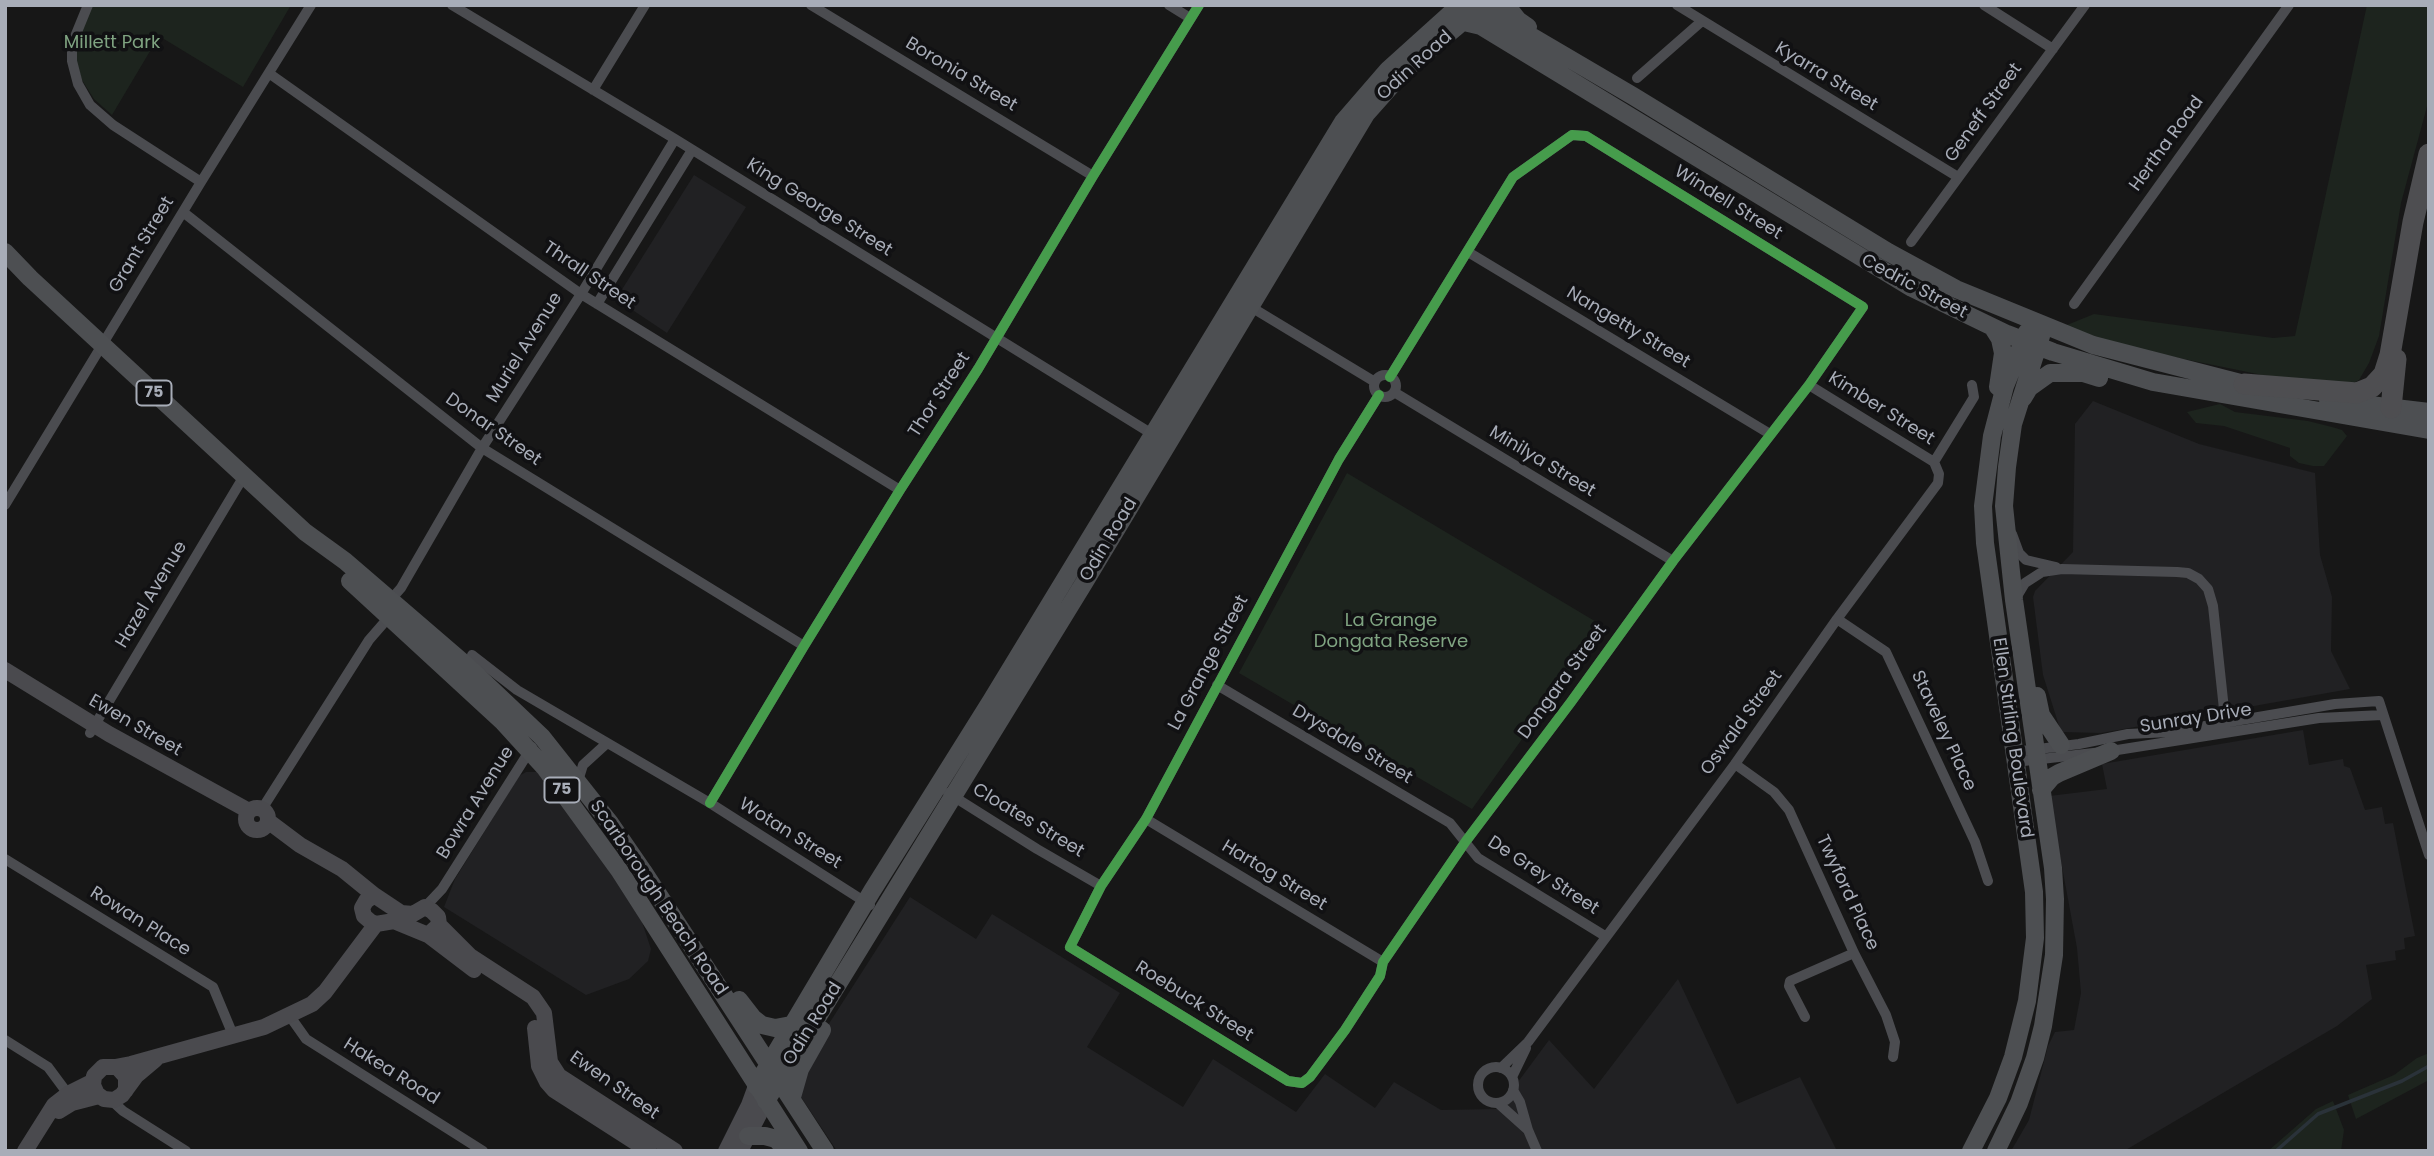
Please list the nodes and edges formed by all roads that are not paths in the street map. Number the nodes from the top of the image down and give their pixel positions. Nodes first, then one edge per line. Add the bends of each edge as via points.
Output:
1 (88, 5) edge
2 (311, 5) edge
3 (452, 5) edge
4 (645, 5) edge
5 (811, 5) edge
6 (1169, 5) edge
7 (1199, 5) edge
8 (1506, 5) edge
9 (1677, 5) edge
10 (1984, 5) edge
11 (2085, 5) edge
12 (2289, 5) edge
13 (1480, 6) edge
14 (1459, 13) edge
15 (1190, 18) junction
16 (1702, 21) junction
17 (2053, 49) junction
18 (1567, 57) junction
19 (270, 74) junction
20 (1637, 78) dead end
21 (593, 90) junction
22 (675, 139) junction
23 (692, 150) junction
24 (2429, 153) edge
25 (1093, 176) junction
26 (1958, 177) junction
27 (201, 182) junction
28 (183, 212) junction
29 (1911, 242) dead end
30 (5, 252) edge
31 (1468, 252) junction
32 (580, 294) junction
33 (1242, 301) junction
34 (597, 304) junction
35 (2074, 304) dead end
36 (1863, 307) joint
37 (2038, 324) junction
38 (2395, 325) junction
39 (1993, 328) junction
40 (996, 338) junction
41 (2031, 343) junction
42 (102, 344) junction
43 (1390, 377) junction
44 (1375, 382) junction
45 (2153, 382) junction
46 (2244, 384) junction
47 (1809, 385) junction
48 (1972, 385) dead end
49 (1394, 392) junction
50 (1379, 395) junction
51 (2017, 407) junction
52 (2396, 417) junction
53 (2427, 424) edge
54 (1770, 434) junction
55 (1992, 436) junction
56 (1160, 438) junction
57 (482, 448) junction
58 (1934, 462) junction
59 (244, 476) junction
60 (900, 489) junction
61 (5, 505) edge
62 (2005, 525) junction
63 (1673, 561) junction
64 (2062, 569) junction
65 (2014, 600) junction
66 (387, 609) junction
67 (1837, 619) junction
68 (804, 646) junction
69 (472, 654) dead end
70 (5, 670) edge
71 (2024, 675) junction
72 (5, 681) edge
73 (1217, 685) junction
74 (2383, 715) junction
75 (2226, 728) junction
76 (92, 729) junction
77 (536, 743) junction
78 (607, 744) junction
79 (2061, 745) junction
80 (2111, 751) junction
81 (2035, 755) junction
82 (2015, 757) junction
83 (1735, 764) junction
84 (578, 781) junction
85 (944, 790) junction
86 (2041, 790) junction
87 (710, 803) junction
88 (258, 817) junction
89 (1146, 819) junction
90 (1465, 841) junction
91 (2429, 855) edge
92 (5, 859) edge
93 (1988, 881) dead end
94 (1101, 886) junction
95 (442, 889) junction
96 (374, 895) junction
97 (865, 902) junction
98 (881, 913) junction
99 (672, 915) junction
100 (368, 916) junction
101 (432, 921) junction
102 (1605, 936) junction
103 (1070, 947) joint
104 (1854, 953) junction
105 (1383, 962) junction
106 (844, 975) junction
107 (289, 1015) junction
108 (1804, 1017) dead end
109 (791, 1025) junction
110 (233, 1035) junction
111 (5, 1040) edge
112 (1528, 1042) junction
113 (163, 1055) junction
114 (1893, 1057) dead end
115 (115, 1066) junction
116 (1501, 1068) junction
117 (774, 1071) junction
118 (1512, 1077) junction
119 (1302, 1083) joint
120 (1513, 1090) junction
121 (110, 1092) junction
122 (68, 1094) junction
123 (761, 1094) junction
124 (792, 1097) junction
125 (1499, 1104) junction
126 (43, 1124) junction
127 (1528, 1130) junction
128 (744, 1144) edge
129 (478, 1150) edge
130 (672, 1150) edge
131 (25, 1151) edge
132 (186, 1151) edge
133 (649, 1151) edge
134 (726, 1151) edge
135 (787, 1151) edge
136 (799, 1151) edge
137 (825, 1151) edge
138 (1537, 1151) edge
139 (1971, 1151) edge
140 (1996, 1151) edge

1 - 27 street via 72,44 72,61 78,85 90,105
2 - 19 street, Grant Street
3 - 21 street, King George Street
4 - 21 street
5 - 25 street, Boronia Street
6 - 15 street
7 - 15 street, Thor Street
8 - 18 main road via 1518,20
9 - 16 street, Kyarra Street
10 - 17 street
11 - 17 street, Geneff Street
12 - 35 street, Hertha Road
13 - 14 main road, Odin Road
13 - 18 main road, Cedric Street
14 - 33 main road, Odin Road via 1388,70 1352,110
14 - 39 main road, Cedric Street via 1912,288
15 - 25 street, Thor Street
16 - 20 street
16 - 26 street, Kyarra Street
17 - 26 street, Geneff Street
18 - 37 main road, Cedric Street via 1909,264
19 - 27 street, Grant Street
19 - 32 street, Thrall Street
21 - 22 street, King George Street
22 - 23 street, King George Street
22 - 32 street, Muriel Avenue
23 - 34 street
23 - 40 street, King George Street
24 - 38 highway
25 - 40 street, Thor Street
26 - 29 street, Geneff Street
27 - 28 street, Grant Street
28 - 42 street, Grant Street
28 - 57 street, Donar Street
30 - 42 main road, Scarborough Beach Road / 75
31 - 36 street, Windell Street via 1513,177 1572,135 1587,136
31 - 43 street
31 - 54 street, Nangetty Street
32 - 34 street, Thrall Street
32 - 57 street, Muriel Avenue
33 - 44 street
33 - 56 main road, Odin Road
34 - 60 street, Thrall Street
36 - 47 street, Dongara Street
37 - 41 main road, Ellen Stirling Boulevard
37 - 46 main road, Cedric Street via 2093,345
38 - 46 highway via 2384,374 2372,387 2357,393
38 - 52 highway
39 - 41 main road, Cedric Street
39 - 55 main road via 2003,353
40 - 56 street, King George Street
40 - 60 street, Thor Street
41 - 45 main road, Cedric Street
41 - 51 main road, Ellen Stirling Boulevard
41 - 55 main road, Ellen Stirling Boulevard via 2005,386
42 - 59 main road, Scarborough Beach Road / 75
42 - 61 street, Grant Street
43 - 44 street via 1380,376
43 - 49 street
44 - 50 street
45 - 51 main road via 2127,385 2083,373 2050,373 2029,388
45 - 52 main road, Cedric Street
46 - 52 main road, Cedric Street
47 - 54 street, Dongara Street
47 - 58 street, Kimber Street
48 - 58 street, Oswald Street via 1974,397
49 - 50 street via 1387,397
49 - 63 street, Minilya Street
50 - 73 street, La Grange Street via 1339,459
51 - 62 main road, Ellen Stirling Boulevard via 2007,467
52 - 53 main road, Cedric Street
54 - 63 street, Dongara Street
55 - 82 main road, Ellen Stirling Boulevard via 1983,506 1985,542
56 - 85 main road, Odin Road via 1084,583
57 - 66 street, Muriel Avenue
57 - 68 street, Donar Street
58 - 67 street, Oswald Street via 1940,474 1938,483
59 - 66 main road, Scarborough Beach Road / 75 via 305,532 337,569
59 - 76 street, Hazel Avenue
60 - 68 street, Thor Street
62 - 64 street via 2026,560
62 - 65 main road, Ellen Stirling Boulevard
63 - 90 street, Dongara Street
64 - 65 street via 2042,572 2025,583
64 - 75 street via 2177,572 2199,579 2213,606
65 - 71 main road, Ellen Stirling Boulevard
66 - 77 main road, Scarborough Beach Road / 75
66 - 88 street, Muriel Avenue
67 - 83 street, Oswald Street
67 - 93 street, Staveley Place via 1886,652 1975,842
68 - 87 street, Thor Street
69 - 78 street, Wotan Street via 517,690
70 - 76 main road, Ewen Street
71 - 79 main road via 2037,694 2041,715
71 - 81 main road, Ellen Stirling Boulevard
72 - 76 main road, Ewen Street
73 - 89 street, La Grange Street
73 - 90 street, Drysdale Street via 1450,823
74 - 75 street, Sunray Drive
74 - 75 street, Sunray Drive via 2379,701 2335,704
74 - 91 street
75 - 79 street, Sunray Drive via 2128,734
75 - 80 street, Sunray Drive
76 - 88 main road, Ewen Street
77 - 84 main road, Scarborough Beach Road / 75
77 - 95 street, Bowra Avenue
77 - 123 main road, Scarborough Beach Road / 75
78 - 84 street via 583,765
78 - 87 street, Wotan Street
79 - 81 street, Sunray Drive
80 - 81 street, Sunray Drive
80 - 86 main road via 2059,773
81 - 82 street, Sunray Drive
81 - 86 main road, Ellen Stirling Boulevard
82 - 139 main road, Ellen Stirling Boulevard via 2034,892 2035,938 2027,1001 2012,1056 1991,1114
83 - 102 street, Oswald Street
83 - 104 street, Twyford Place via 1774,792 1789,810
84 - 99 main road, Scarborough Beach Road / 75
85 - 94 street, Cloates Street
85 - 97 main road, Odin Road
85 - 98 main road, Odin Road
86 - 140 main road, Ellen Stirling Boulevard via 2055,899 2051,982 2035,1058
87 - 97 street, Wotan Street
88 - 96 main road, Ewen Street via 342,869
88 - 100 main road, Ewen Street via 354,890
89 - 94 street, La Grange Street
89 - 105 street, Hartog Street
90 - 102 street, De Grey Street via 1478,858
90 - 105 street, Dongara Street
92 - 110 street, Rowan Place via 213,987
94 - 103 street, La Grange Street
95 - 101 street, Bowra Avenue
95 - 101 street, Bowra Avenue
96 - 100 main road via 366,901
96 - 101 main road, Ewen Street via 401,913
97 - 98 street, Wotan Street
97 - 109 main road, Odin Road
98 - 106 main road, Odin Road
99 - 109 main road via 753,1018 775,1028
99 - 117 main road, Scarborough Beach Road / 75
100 - 101 main road, Ewen Street
100 - 107 main road via 346,961 318,998
101 - 130 main road, Ewen Street via 470,956 533,997 544,1013 550,1062 559,1076
101 - 133 main road, Ewen Street via 465,965 527,1004 534,1016 539,1066 554,1090
102 - 112 street, Oswald Street
103 - 119 street, Roebuck Street via 1288,1080
104 - 108 street via 1790,981
104 - 114 street, Twyford Place via 1886,1015 1895,1042
105 - 119 street, Dongara Street via 1380,976 1345,1030
106 - 117 main road, Odin Road
106 - 124 main road via 840,997 800,1069
107 - 110 main road
107 - 129 street, Hakea Road via 306,1040
109 - 117 main road, Odin Road
110 - 113 main road
111 - 122 street via 48,1067
112 - 116 street, Oswald Street
112 - 118 street
113 - 115 main road
113 - 121 main road
115 - 121 main road via 126,1077
115 - 121 main road via 100,1069
116 - 118 street
116 - 125 street via 1484,1071 1478,1082 1483,1098
117 - 123 main road, Odin Road
117 - 124 main road, Scarborough Beach Road / 75
118 - 120 street
120 - 125 street
120 - 127 street
121 - 122 main road
121 - 126 main road via 72,1102
121 - 132 street via 127,1102 138,1120
122 - 126 main road via 54,1105
123 - 128 main road
123 - 134 main road via 749,1105
123 - 136 main road, Scarborough Beach Road / 75
124 - 137 main road, Scarborough Beach Road / 75
125 - 127 street
126 - 131 main road
127 - 138 street
128 - 135 main road via 765,1136 776,1139

